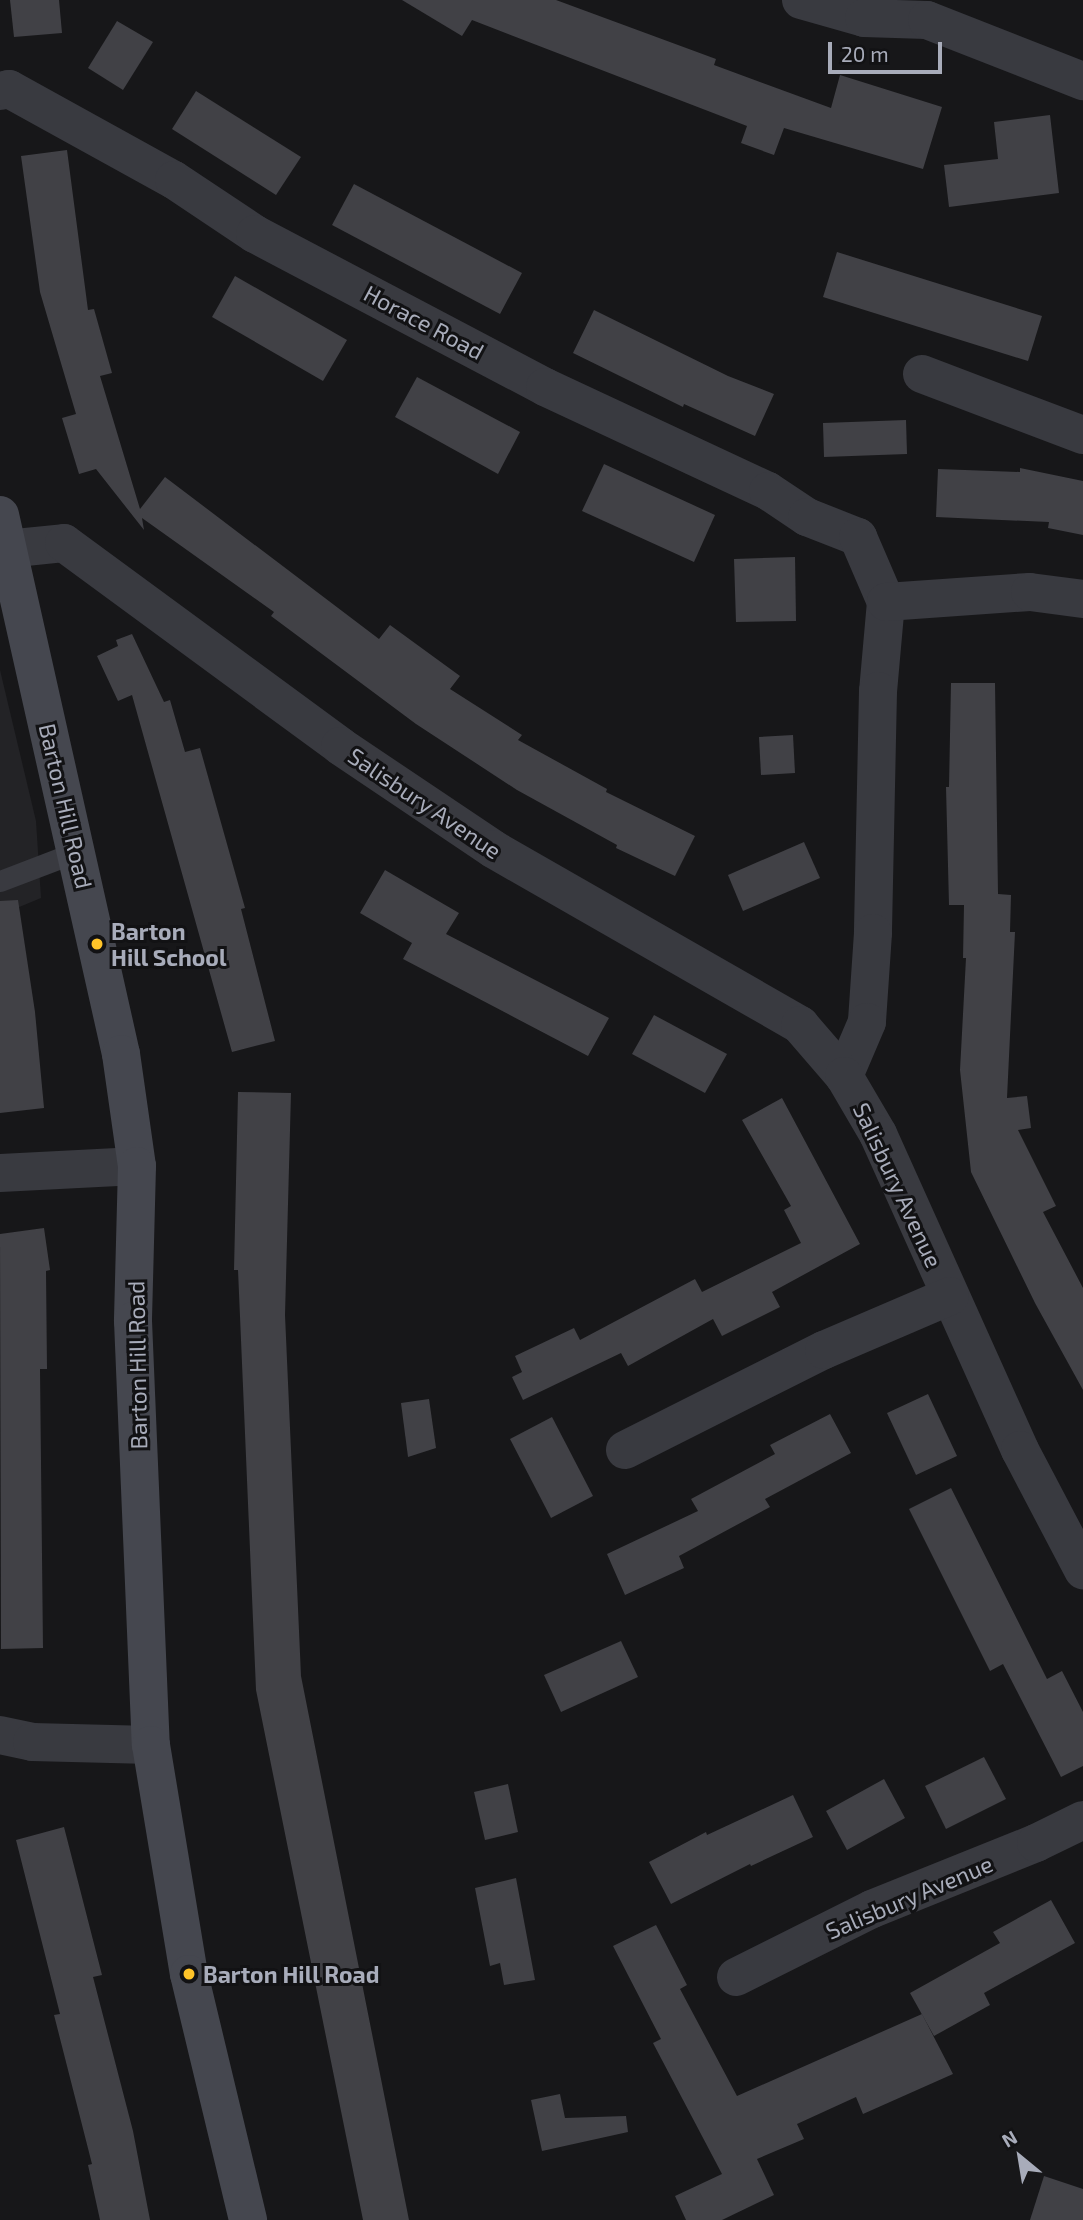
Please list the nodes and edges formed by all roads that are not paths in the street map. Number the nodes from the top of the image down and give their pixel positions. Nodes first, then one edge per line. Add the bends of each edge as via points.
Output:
1 (801, 0) edge
2 (940, 10) edge
3 (1083, 81) edge
4 (0, 91) edge
5 (922, 374) dead end
6 (1083, 435) edge
7 (3, 532) edge
8 (858, 537) joint
9 (1083, 599) edge
10 (886, 602) junction
11 (76, 852) junction
12 (0, 881) edge
13 (844, 1076) junction
14 (137, 1166) junction
15 (0, 1173) edge
16 (950, 1296) junction
17 (625, 1450) dead end
18 (1083, 1570) edge
19 (0, 1735) edge
20 (150, 1745) junction
21 (1083, 1820) edge
22 (736, 1977) dead end
23 (248, 2220) edge

1 - 2 street via 864,18
2 - 3 street
4 - 8 street, Horace Road via 9,89 174,180 255,234 545,387 768,491 807,517
5 - 6 street
7 - 11 street, Barton Hill Road
7 - 13 street, Salisbury Avenue via 64,543 340,746 493,849 800,1025
8 - 10 street, Salisbury Avenue
9 - 10 street via 1030,592
10 - 13 street, Salisbury Avenue via 878,691 874,920 867,1022
11 - 12 lane
11 - 14 street, Barton Hill Road via 121,1054
13 - 16 street, Salisbury Avenue via 878,1135
14 - 15 street
14 - 20 street, Barton Hill Road via 133,1321
16 - 17 street, Salisbury Avenue via 811,1356
16 - 18 street, Salisbury Avenue via 1020,1450
19 - 20 street via 32,1742
20 - 23 street, Barton Hill Road via 189,1974
21 - 22 street, Salisbury Avenue via 872,1909

